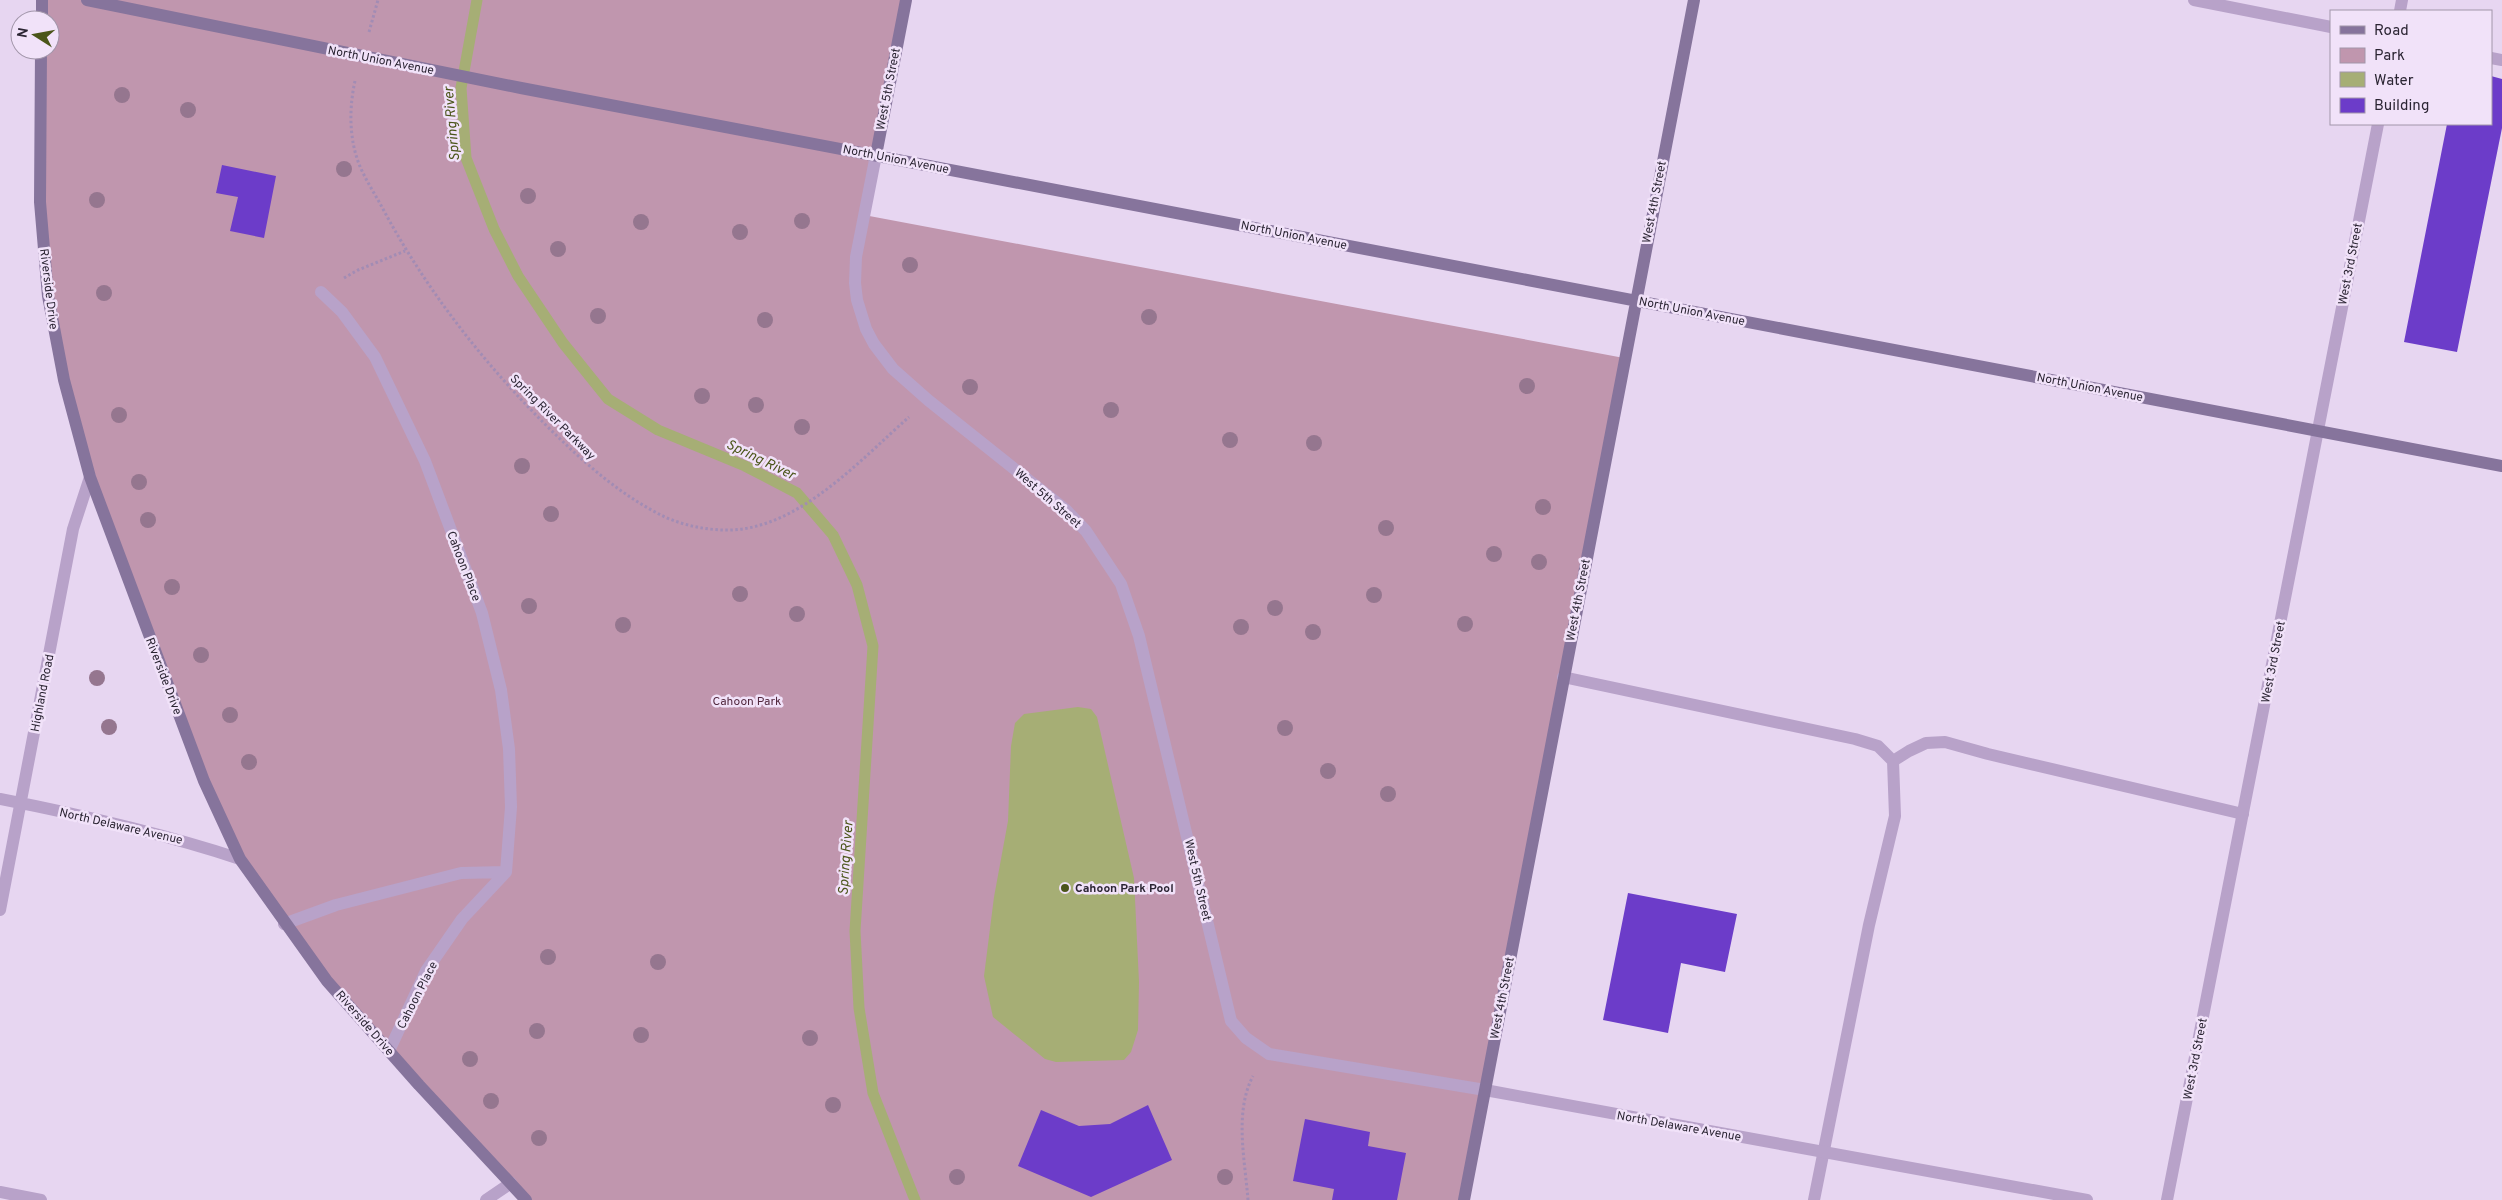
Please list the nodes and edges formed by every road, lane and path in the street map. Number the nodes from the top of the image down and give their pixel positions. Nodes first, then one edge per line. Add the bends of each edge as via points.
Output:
1 (87, 0) edge
2 (378, 0) edge
3 (906, 0) edge
4 (1694, 0) edge
5 (2194, 0) edge
6 (2330, 27) edge
7 (362, 57) junction
8 (41, 60) edge
9 (2378, 125) edge
10 (876, 155) junction
11 (405, 251) junction
12 (321, 292) joint
13 (1635, 300) junction
14 (928, 400) junction
15 (2318, 431) junction
16 (2502, 466) edge
17 (90, 477) junction
18 (1563, 677) junction
19 (1894, 761) junction
20 (0, 799) edge
21 (21, 803) junction
22 (2243, 814) junction
23 (240, 859) junction
24 (506, 872) junction
25 (0, 910) edge
26 (284, 924) junction
27 (390, 1051) junction
28 (1269, 1054) junction
29 (1485, 1090) junction
30 (1823, 1152) junction
31 (511, 1183) junction
32 (0, 1192) edge
33 (41, 1200) edge
34 (486, 1200) edge
35 (526, 1200) edge
36 (1248, 1200) edge
37 (1464, 1200) edge
38 (1814, 1200) edge
39 (2087, 1200) edge
40 (2167, 1200) edge

1 - 7 street, North Union Avenue
2 - 7 path, Spring River Parkway
3 - 10 street, West 5th Street
4 - 13 street, West 4th Street
5 - 6 street
7 - 10 street, North Union Avenue
7 - 11 path, Spring River Parkway via 353,90 350,123 358,163
8 - 17 street, Riverside Drive via 40,202 48,296 64,380
9 - 15 street, West 3rd Street
10 - 13 street, North Union Avenue
10 - 14 street, West 5th Street via 856,257 857,300 874,344 893,369
11 - 12 path via 358,270
11 - 14 path, Spring River Parkway via 448,312 522,402 595,472 657,513 691,526 726,530 753,527 780,518 829,488
12 - 24 street, Cahoon Place via 342,312 375,357 425,461 482,613 501,690 509,749 511,807
13 - 15 street, North Union Avenue
13 - 18 street, West 4th Street
14 - 28 street, West 5th Street via 1066,510 1086,531 1121,584 1139,636 1232,1021 1246,1038
15 - 16 street, North Union Avenue
15 - 22 street, West 3rd Street
17 - 21 street, Highland Road via 73,529
17 - 23 street, Riverside Drive via 204,781
18 - 19 street via 1855,739 1878,746
18 - 29 street, West 4th Street
19 - 22 street via 1926,743 1945,742
19 - 30 street via 1895,816 1867,934
20 - 21 street, North Delaware Avenue
21 - 23 street, North Delaware Avenue via 128,825
21 - 25 street, Highland Road
22 - 40 street, West 3rd Street
23 - 26 street, Riverside Drive
24 - 26 street via 461,873 336,904
24 - 27 street, Cahoon Place via 462,919 426,971
26 - 27 street, Riverside Drive via 328,981
27 - 31 street, Riverside Drive
28 - 29 street, North Delaware Avenue
28 - 36 path via 1244,1092 1242,1114
29 - 30 street, North Delaware Avenue
29 - 37 street, West 4th Street
30 - 38 street
30 - 39 street, North Delaware Avenue
31 - 34 street
31 - 35 street, Riverside Drive
32 - 33 street

